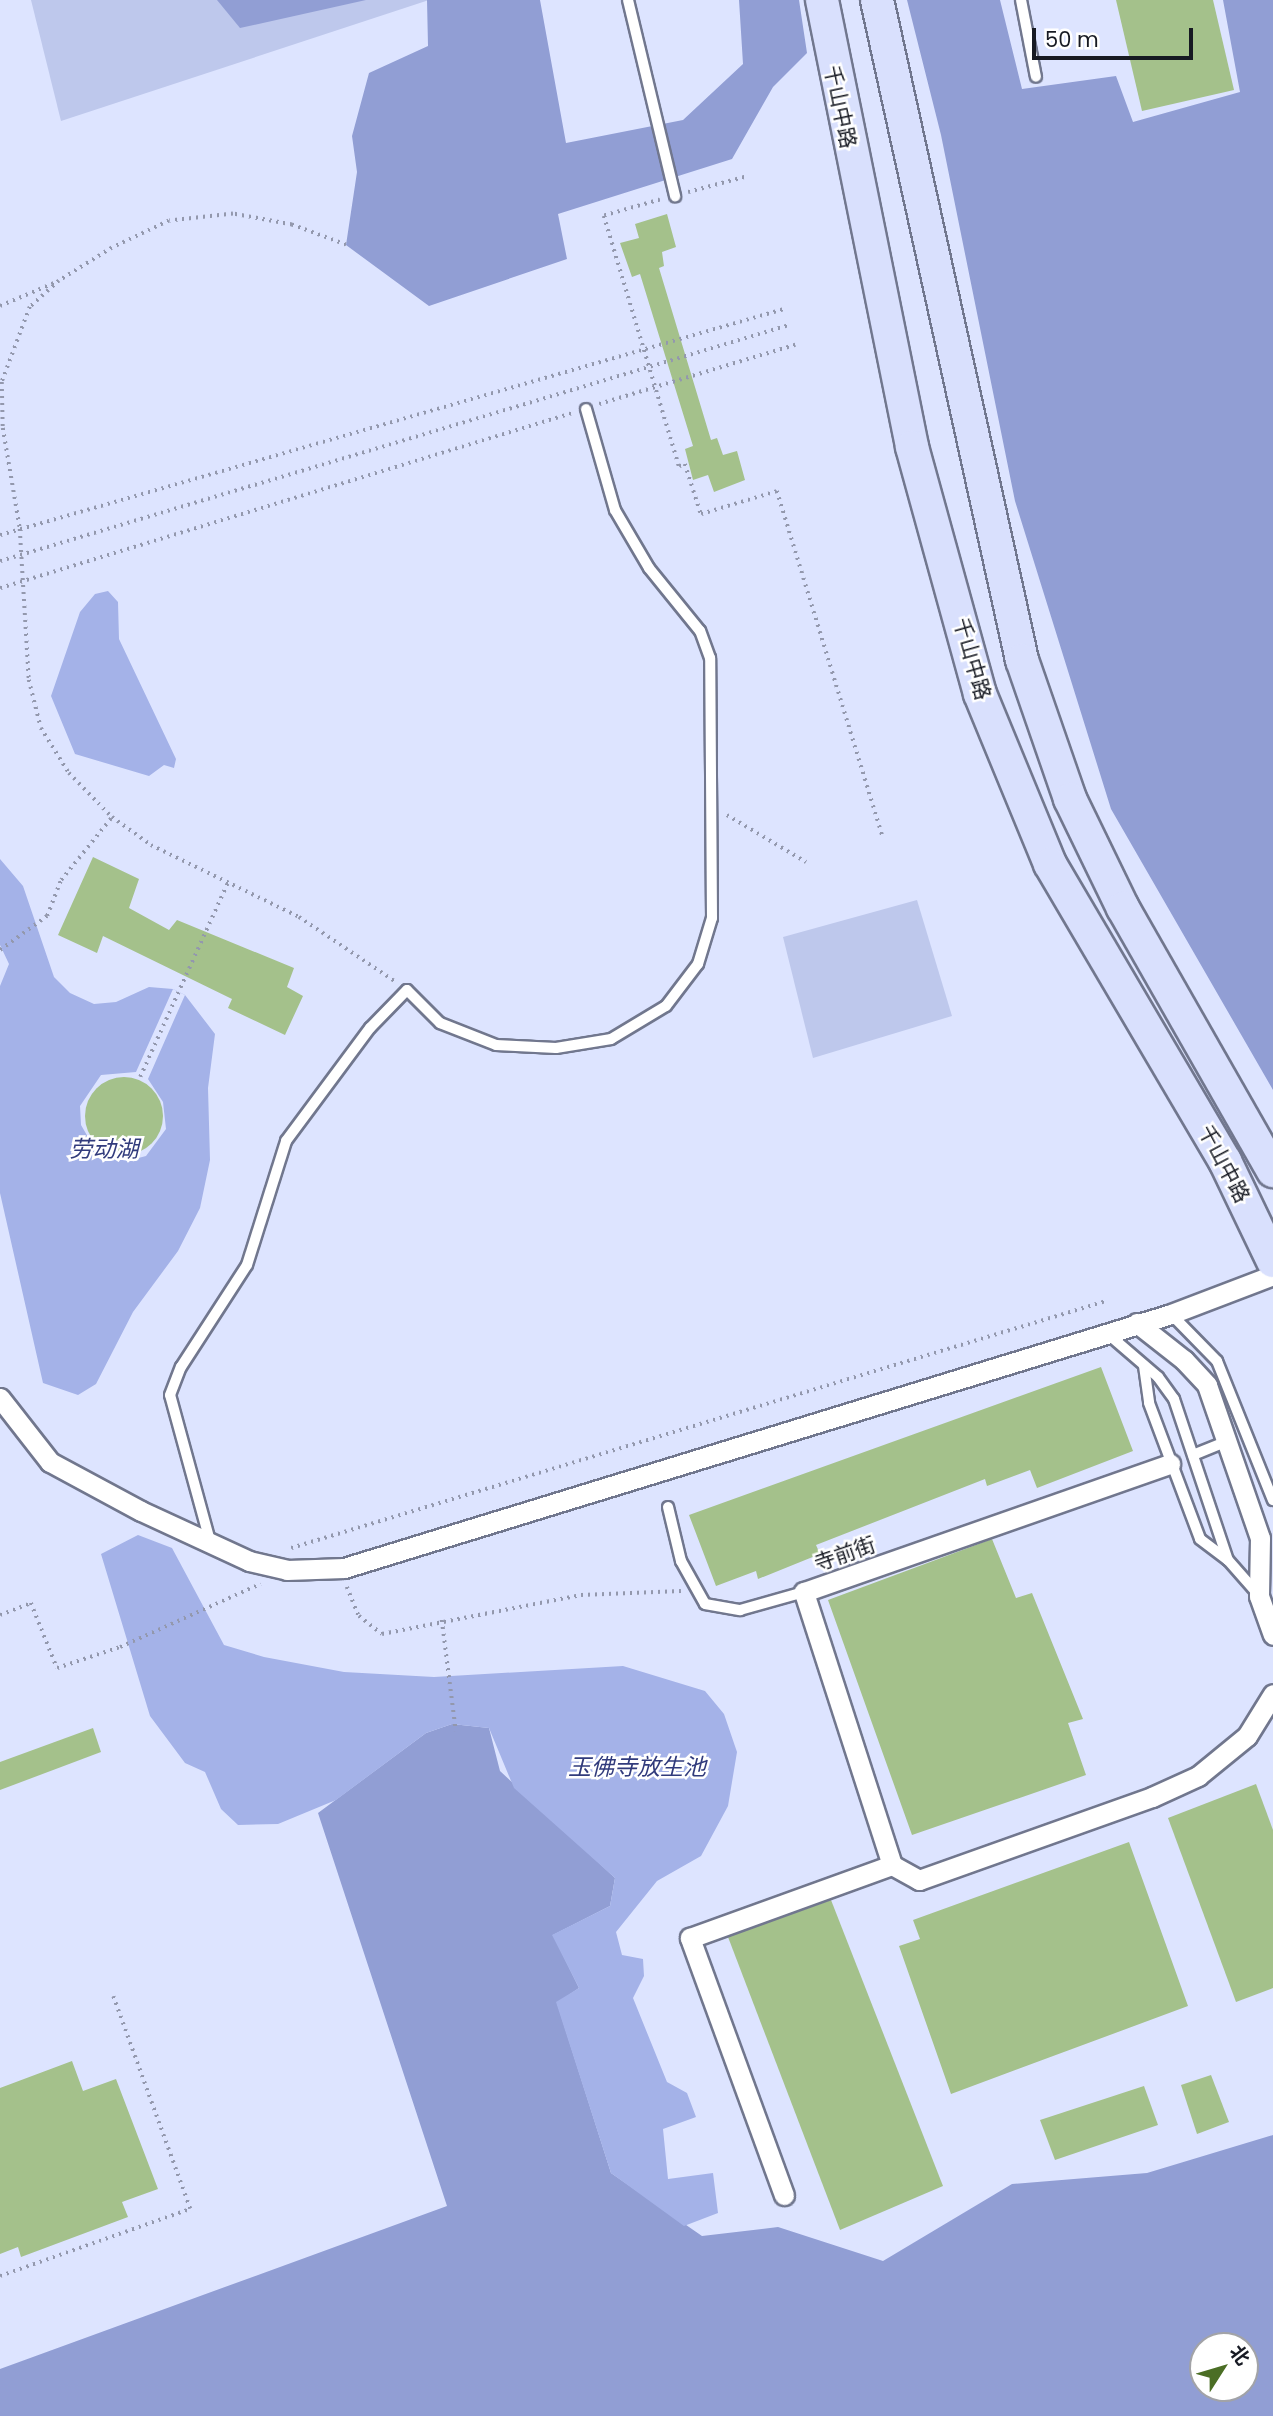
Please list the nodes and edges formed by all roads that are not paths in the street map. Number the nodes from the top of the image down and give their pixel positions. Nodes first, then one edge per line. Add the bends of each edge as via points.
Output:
1 (628, 0) edge
2 (821, 0) edge
3 (877, 0) edge
4 (1021, 0) edge
5 (1035, 77) dead end
6 (675, 196) road end
7 (586, 409) road end
8 (1272, 1168) edge
9 (1273, 1261) edge
10 (1273, 1275) edge
11 (1171, 1314) junction
12 (1137, 1323) junction
13 (1105, 1332) junction
14 (1144, 1366) junction
15 (0, 1398) edge
16 (1226, 1442) junction
17 (1193, 1455) junction
18 (1170, 1464) junction
19 (1273, 1500) edge
20 (668, 1507) dead end
21 (210, 1541) junction
22 (1228, 1560) junction
23 (804, 1592) junction
24 (1266, 1593) edge
25 (1272, 1632) edge
26 (1273, 1694) edge
27 (892, 1865) junction
28 (784, 2195) dead end

1 - 6 lane
2 - 9 main road, 千山中路 via 912,447 980,694 1050,864 1225,1161
3 - 8 main road, 千山中路 via 1022,660 1070,799 1105,872
4 - 5 lane
7 - 21 lane via 615,510 649,568 700,631 710,658 712,918 698,964 666,1006 611,1039 556,1048 496,1045 440,1023 407,990 370,1028 286,1141 247,1265 181,1367 170,1395
10 - 11 street
11 - 12 street
11 - 19 lane via 1217,1361
12 - 13 street
12 - 16 street via 1185,1360 1206,1385
13 - 14 lane
13 - 21 street via 344,1568 287,1570 249,1561
14 - 17 lane via 1174,1399
14 - 18 lane via 1149,1403
15 - 21 street via 50,1462
16 - 17 lane
16 - 24 street via 1260,1538
17 - 22 lane
18 - 22 lane via 1200,1539
18 - 23 street, 寺前街
20 - 23 lane via 693,1591 705,1604 740,1610
22 - 24 lane
23 - 27 street, 寺前街
24 - 25 street
26 - 27 street via 1247,1736 1198,1776 1152,1797 919,1880
27 - 28 street via 690,1938

